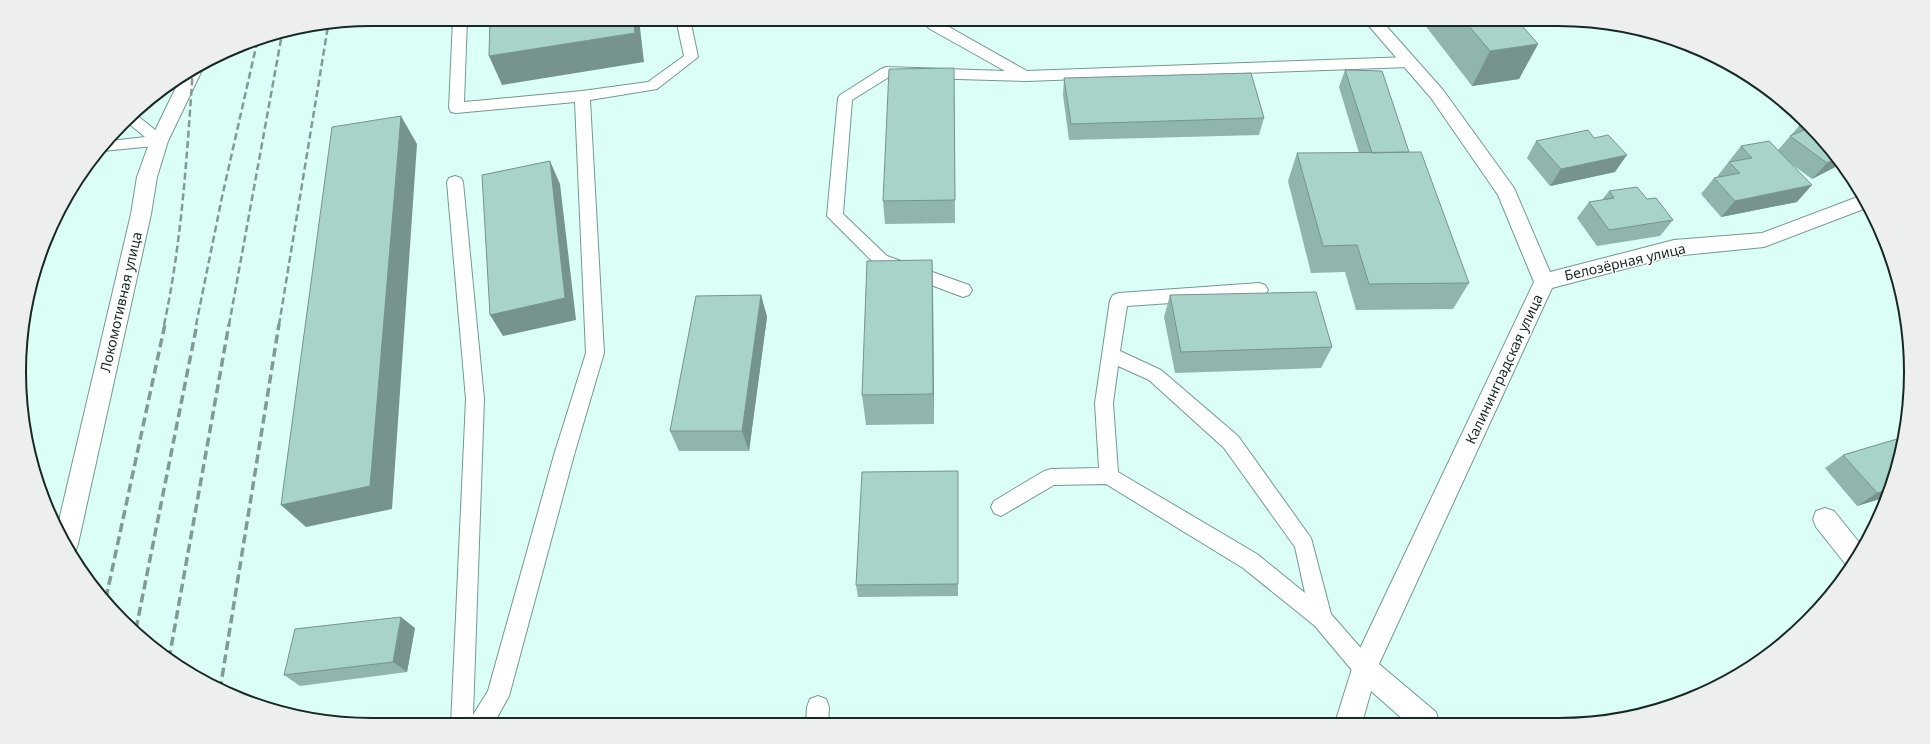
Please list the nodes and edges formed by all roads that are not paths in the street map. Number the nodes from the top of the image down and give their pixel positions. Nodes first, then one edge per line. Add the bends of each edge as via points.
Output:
1 (460, 26) edge
2 (684, 26) edge
3 (935, 26) edge
4 (1377, 26) edge
5 (1409, 62) junction
6 (1026, 76) junction
7 (190, 77) edge
8 (582, 96) junction
9 (135, 120) edge
10 (159, 141) junction
11 (110, 147) edge
12 (455, 182) dead end
13 (1860, 203) edge
14 (1544, 282) junction
15 (963, 290) dead end
16 (1259, 290) dead end
17 (1111, 355) junction
18 (1109, 476) junction
19 (1001, 507) dead end
20 (1825, 519) dead end
21 (68, 536) edge
22 (1853, 554) edge
23 (1322, 619) junction
24 (1364, 668) junction
25 (462, 718) edge
26 (484, 718) edge
27 (1349, 718) edge
28 (1421, 718) edge

1 - 8 lane via 456,108
2 - 8 lane via 691,57 652,86
3 - 6 lane
4 - 5 street, Калининградская улица
5 - 6 lane
5 - 14 street, Калининградская улица via 1437,94 1507,193
6 - 15 lane via 886,72 845,98 835,216 881,260
7 - 10 street, Локомотивная улица
8 - 26 lane via 595,353 564,455 498,696
9 - 10 lane
10 - 11 lane
10 - 21 street, Локомотивная улица via 147,177 141,214
12 - 25 lane via 475,399
13 - 14 street, Белозёрная улица via 1764,240 1674,248
14 - 24 street, Калининградская улица
16 - 17 lane via 1119,300
17 - 18 lane via 1104,403
17 - 23 lane via 1155,375 1231,442 1304,544
18 - 19 lane via 1051,477
18 - 23 lane via 1250,561
20 - 22 street
23 - 24 lane
24 - 27 street, Калининградская улица
24 - 28 street

